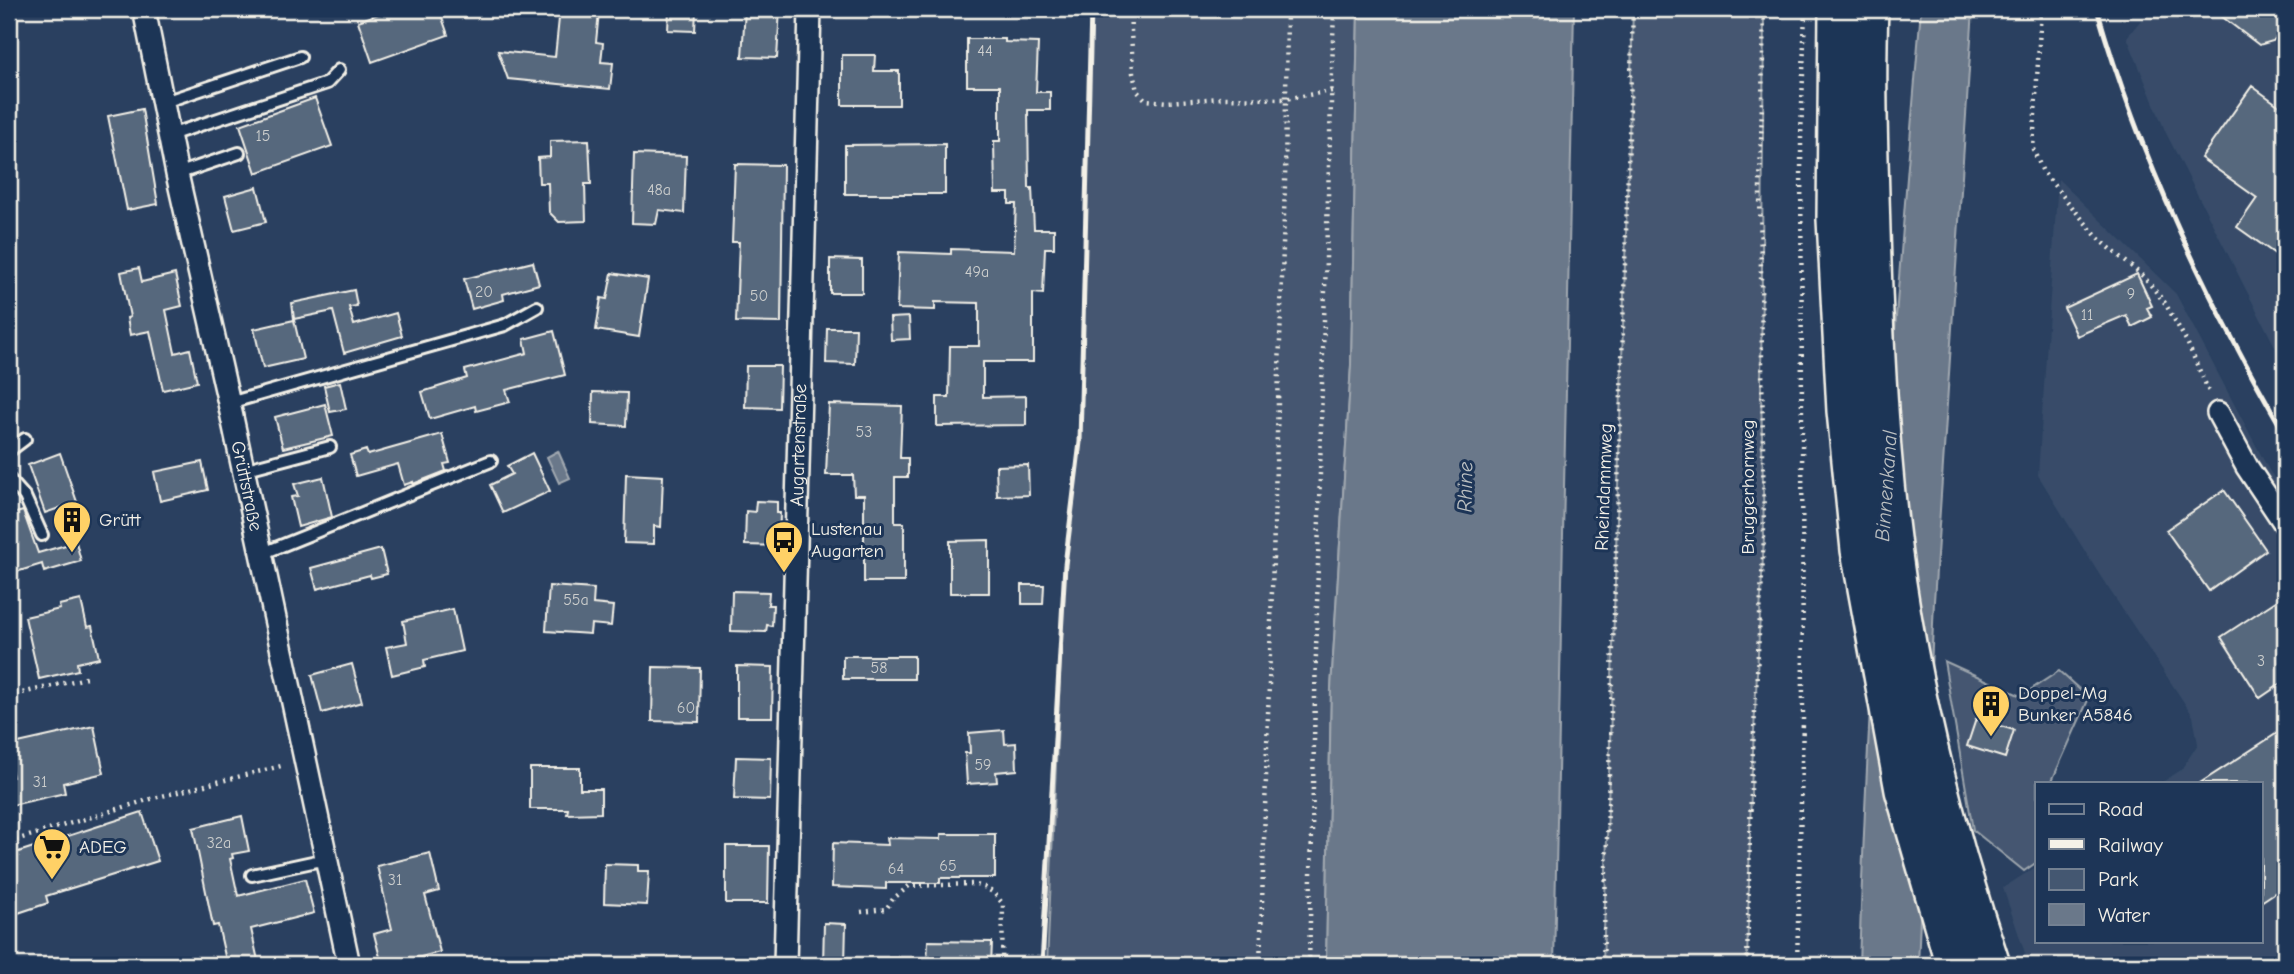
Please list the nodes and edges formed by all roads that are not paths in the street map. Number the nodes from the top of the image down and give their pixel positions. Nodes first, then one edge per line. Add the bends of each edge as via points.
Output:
1 (144, 9) edge
2 (810, 9) edge
3 (1838, 9) edge
4 (1869, 9) edge
5 (300, 57) dead end
6 (339, 70) dead end
7 (164, 102) junction
8 (170, 135) junction
9 (239, 153) dead end
10 (177, 174) junction
11 (537, 307) dead end
12 (229, 402) junction
13 (2218, 413) road end
14 (25, 439) dead end
15 (330, 447) dead end
16 (9, 451) edge
17 (491, 461) dead end
18 (243, 470) junction
19 (9, 479) edge
20 (2285, 524) edge
21 (42, 535) dead end
22 (261, 554) junction
23 (326, 859) junction
24 (252, 875) dead end
25 (1953, 959) edge
26 (349, 965) edge
27 (785, 965) edge
28 (1991, 965) edge

1 - 7 street, Grüttstraße
2 - 27 street, Augartenstraße
3 - 25 highway via 1836,219 1846,411 1860,550 1904,790
4 - 28 highway via 1873,307 1889,522 1908,645 1947,819
5 - 7 lane
6 - 8 lane via 327,83
7 - 8 street, Grüttstraße
8 - 10 street, Grüttstraße
9 - 10 lane
10 - 12 street, Grüttstraße
11 - 12 lane via 505,325
12 - 18 street, Grüttstraße
13 - 20 street
14 - 16 lane
15 - 18 lane
17 - 22 lane
18 - 22 street, Grüttstraße
19 - 21 lane via 25,498
22 - 23 street, Grüttstraße
23 - 24 lane
23 - 26 street, Grüttstraße

